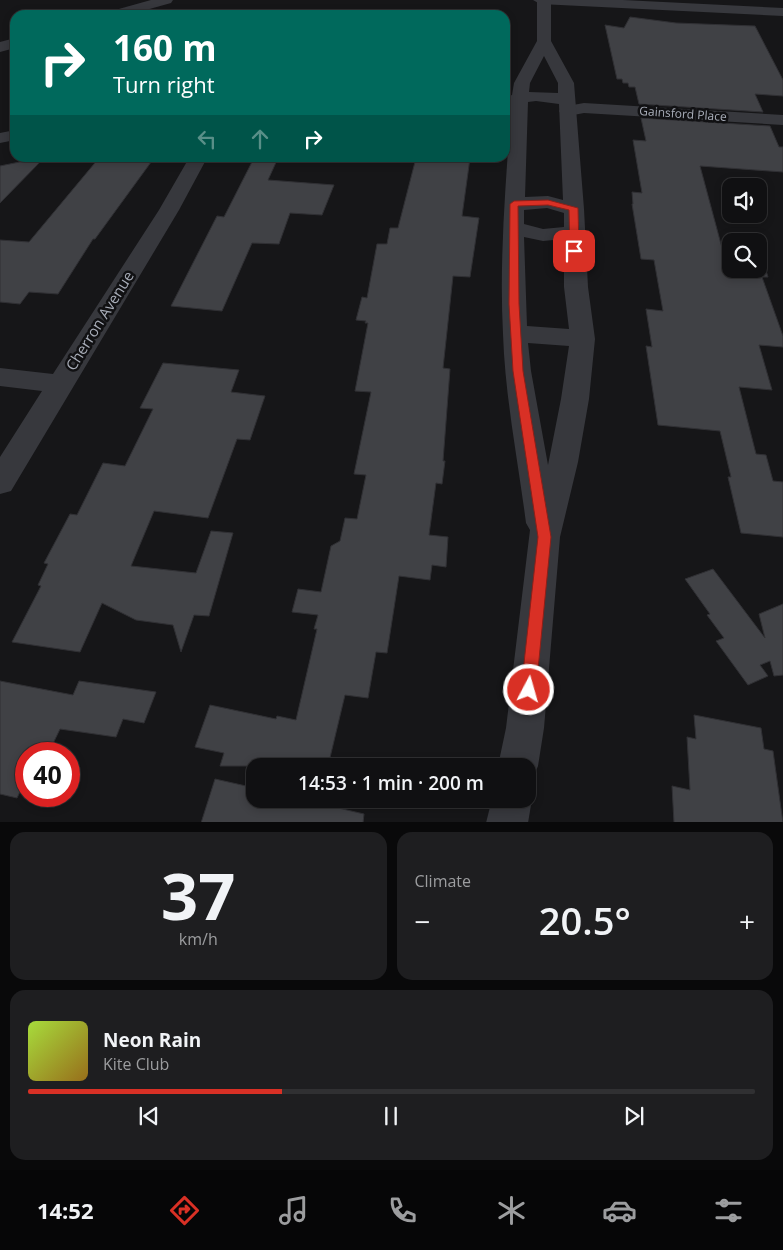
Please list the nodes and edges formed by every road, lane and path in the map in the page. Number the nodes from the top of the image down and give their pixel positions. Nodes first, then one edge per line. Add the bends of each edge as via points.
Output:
1 (166, 0) edge
2 (543, 0) edge
3 (765, 6) edge
4 (131, 10) edge
5 (783, 12) edge
6 (544, 41) junction
7 (539, 107) edge
8 (783, 120) edge
9 (196, 162) edge
10 (514, 204) junction
11 (574, 208) junction
12 (513, 228) junction
13 (574, 232) junction
14 (515, 333) junction
15 (582, 339) junction
16 (0, 377) edge
17 (60, 384) junction
18 (0, 482) edge
19 (544, 537) junction
20 (519, 758) edge
21 (510, 808) edge
22 (507, 822) edge

1 - 4 street
2 - 3 street
2 - 6 street
3 - 5 street
6 - 7 street via 522,83
6 - 7 street via 566,84
7 - 8 street, Gainsford Place
7 - 10 street
7 - 11 street
9 - 17 street, Cherron Avenue
10 - 11 street via 548,202
10 - 12 street
11 - 13 street
12 - 13 street via 543,235
12 - 14 street
13 - 15 street
14 - 15 street
14 - 19 street
15 - 19 street via 563,462
16 - 17 street
17 - 18 street, Cherron Avenue
19 - 20 street
21 - 22 street

